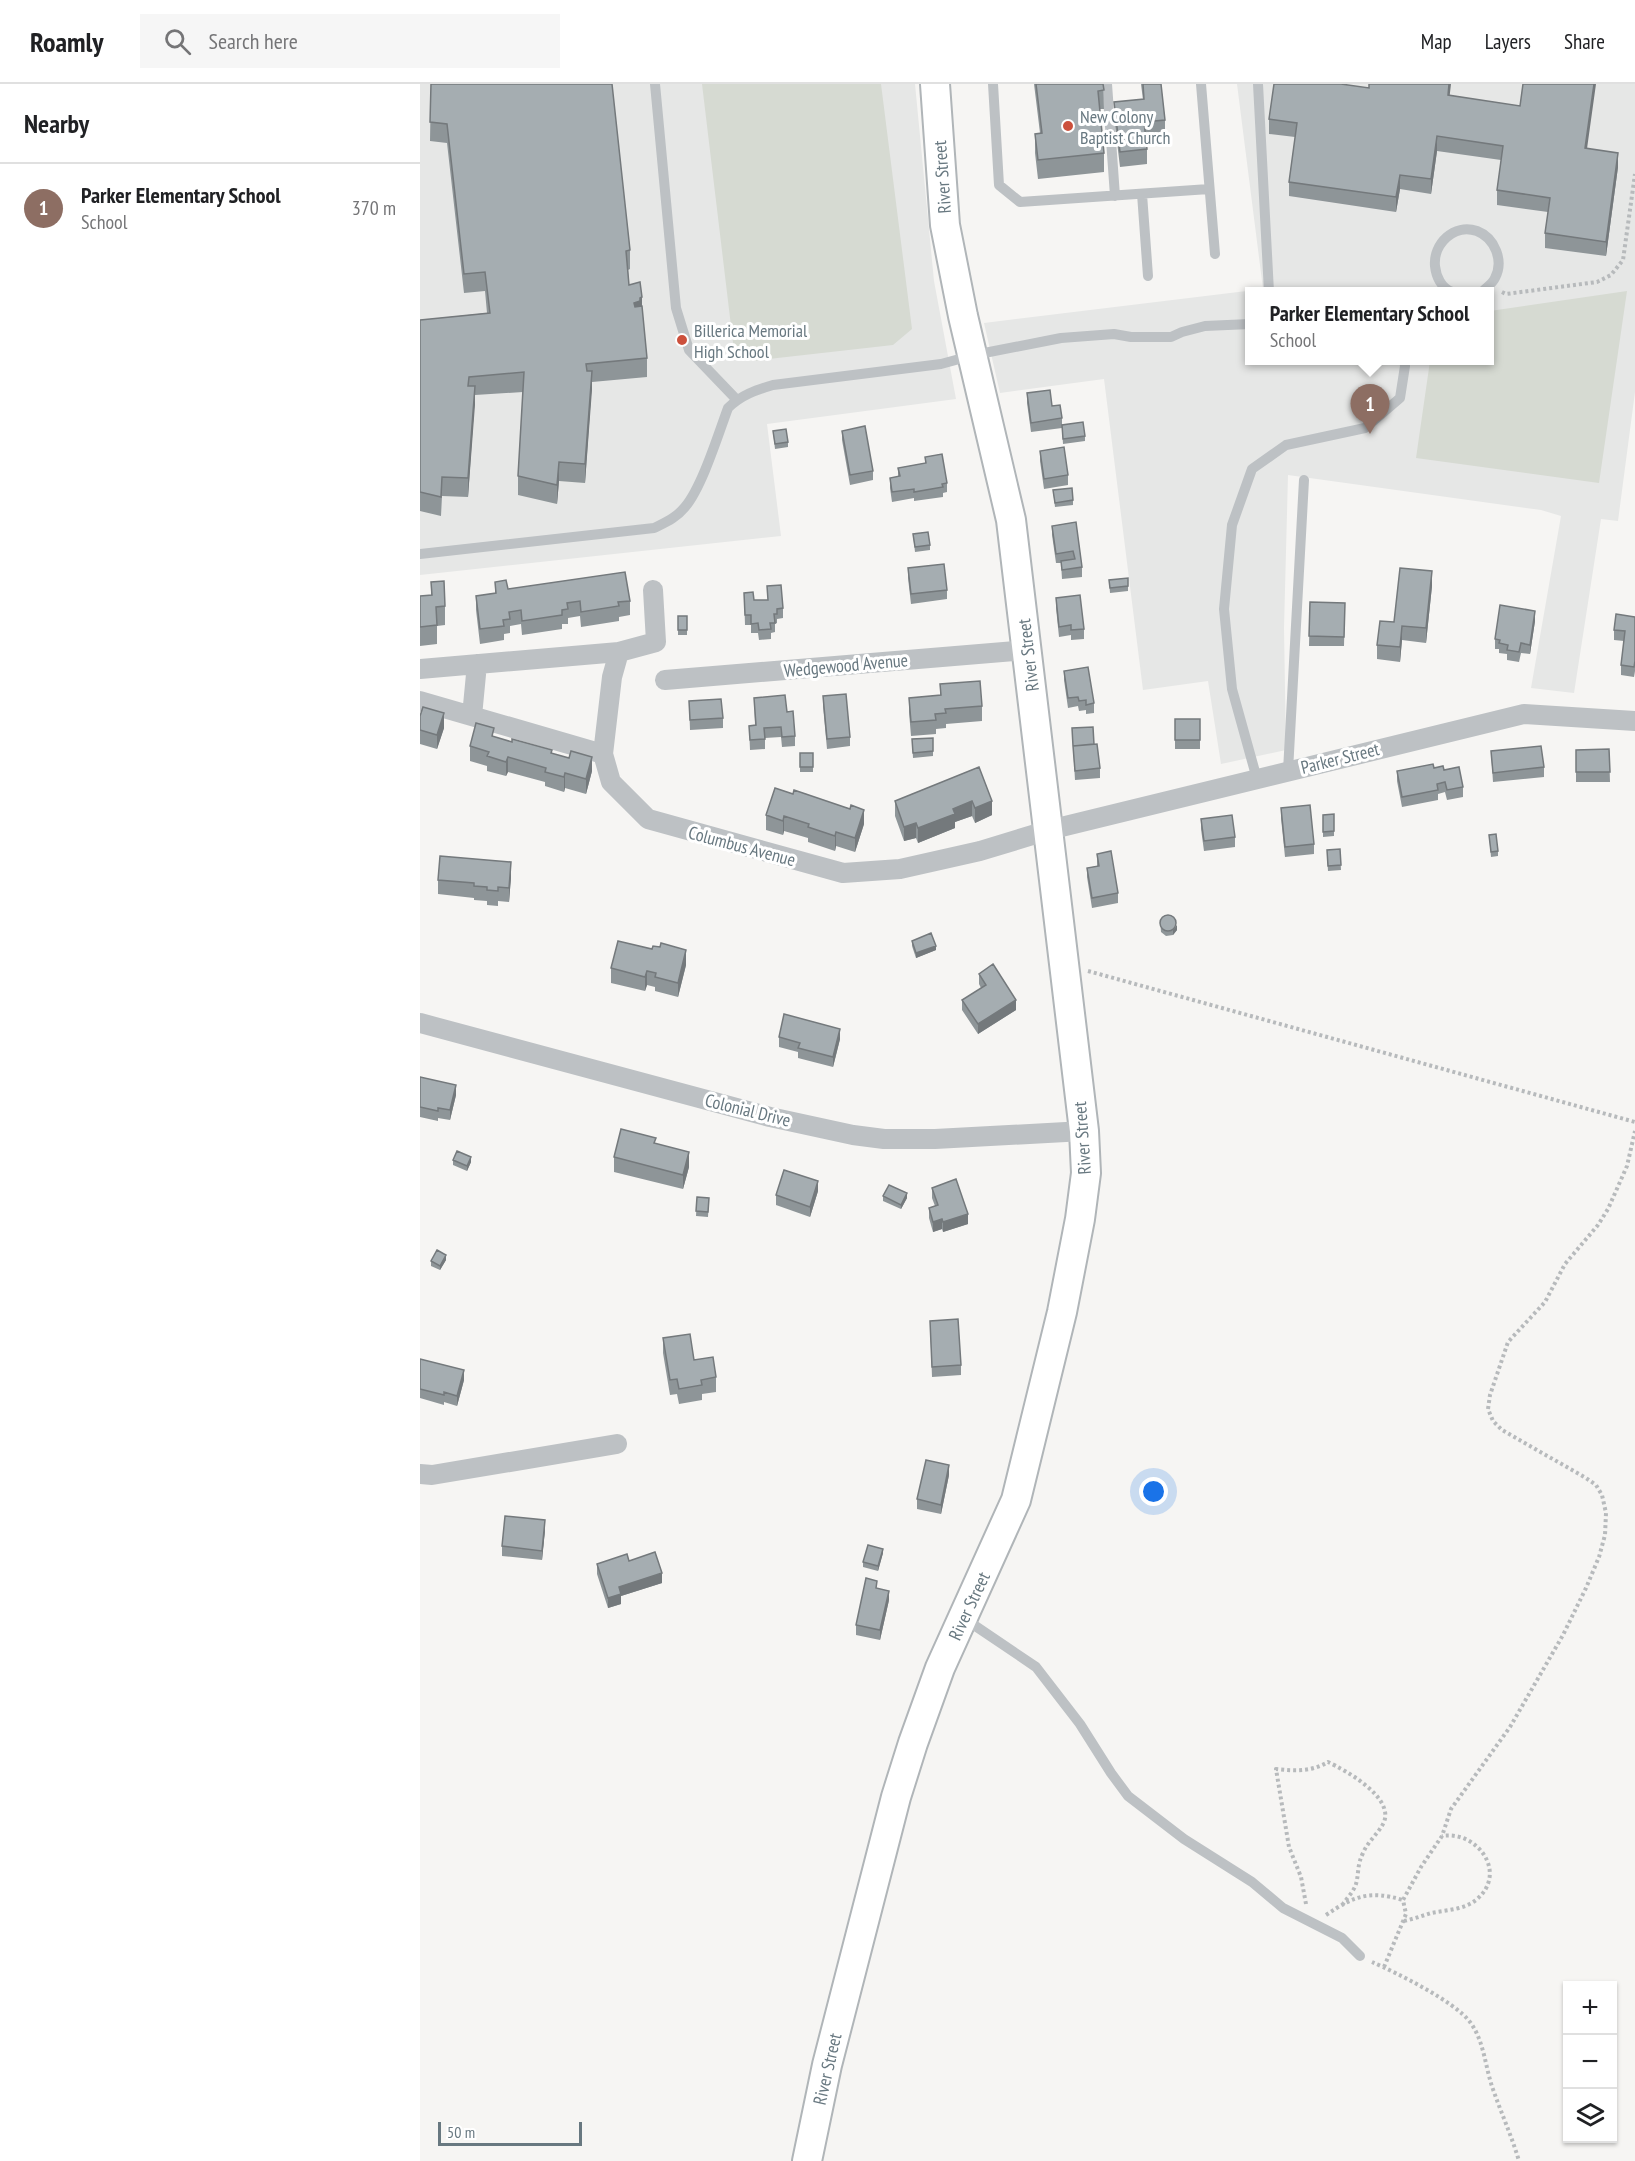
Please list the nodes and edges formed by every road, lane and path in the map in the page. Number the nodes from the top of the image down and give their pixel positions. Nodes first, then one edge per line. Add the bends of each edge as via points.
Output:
1 (655, 84) edge
2 (935, 84) edge
3 (993, 84) edge
4 (1107, 84) edge
5 (1201, 84) edge
6 (1258, 84) edge
7 (1635, 174) edge
8 (1209, 189) junction
9 (1142, 194) junction
10 (1115, 195) junction
11 (1215, 255) dead end
12 (1148, 276) dead end
13 (1269, 287) edge
14 (1444, 287) edge
15 (1487, 287) edge
16 (1494, 290) edge
17 (1245, 324) edge
18 (974, 354) junction
19 (1405, 365) edge
20 (736, 399) junction
21 (1304, 480) dead end
22 (420, 554) edge
23 (653, 590) dead end
24 (1027, 650) junction
25 (619, 652) junction
26 (477, 664) junction
27 (420, 669) edge
28 (665, 680) dead end
29 (420, 701) edge
30 (472, 716) junction
31 (1635, 721) edge
32 (603, 754) junction
33 (1288, 771) junction
34 (1257, 779) junction
35 (1049, 830) junction
36 (1064, 964) junction
37 (420, 1023) edge
38 (1635, 1122) edge
39 (1084, 1131) junction
40 (1635, 1131) edge
41 (617, 1444) dead end
42 (420, 1474) edge
43 (963, 1617) junction
44 (1443, 1836) junction
45 (1403, 1900) junction
46 (1343, 1904) junction
47 (1403, 1921) junction
48 (1312, 1922) junction
49 (1360, 1956) joint
50 (1384, 1967) junction
51 (807, 2161) edge
52 (1519, 2161) edge

1 - 20 lane via 676,308 689,350
2 - 18 main road, River Street via 945,225
3 - 10 lane via 999,185 1020,202
4 - 10 lane
5 - 8 lane
6 - 13 lane
7 - 16 path via 1623,260 1611,275 1597,282 1506,294
8 - 9 lane
8 - 11 lane
9 - 10 lane
9 - 12 lane
14 - 15 lane via 1436,275 1434,256 1442,240 1458,230 1477,231 1492,242 1499,260 1496,278
17 - 18 lane via 1205,326 1171,337 1114,334 1061,338
18 - 20 lane via 941,364 773,385
18 - 24 main road, River Street via 1011,520
19 - 34 lane via 1400,398 1365,428 1286,445 1252,469 1232,525 1224,609 1232,688
20 - 22 lane via 728,408 696,489 686,507 672,520 654,528
21 - 33 lane
23 - 25 street via 656,642
24 - 28 street, Wedgewood Avenue
24 - 35 main road, River Street
25 - 26 street
25 - 32 street via 612,677
26 - 27 street
26 - 30 street
29 - 30 street
30 - 32 street
31 - 33 street, Parker Street via 1524,714
32 - 35 street, Columbus Avenue via 611,782 648,819 843,873 900,869
33 - 34 street, Parker Street
34 - 35 street, Parker Street
35 - 36 main road, River Street
36 - 38 path
36 - 39 main road, River Street
37 - 39 street, Colonial Drive via 770,1117 853,1135 935,1139
39 - 43 main road, River Street via 1086,1173 1080,1219 1032,1437 1016,1500
40 - 44 path via 1627,1166 1608,1209 1565,1263 1545,1302 1508,1342 1488,1410 1502,1430 1596,1485 1606,1513 1605,1535 1586,1588 1563,1635 1510,1727 1450,1809
41 - 42 street
43 - 48 lane via 1036,1667 1128,1796 1283,1908
43 - 51 main road, River Street via 940,1668 896,1797 827,2065
44 - 45 path
44 - 47 path via 1462,1839 1487,1857 1488,1884 1475,1900 1461,1908
45 - 46 path via 1359,1896
45 - 47 path
46 - 48 path
46 - 48 path via 1356,1884 1364,1850 1384,1821 1384,1808 1362,1782 1328,1762 1317,1769 1276,1769 1289,1846
47 - 50 path
48 - 49 lane via 1342,1938
49 - 50 path
50 - 52 path via 1440,1998 1472,2024

